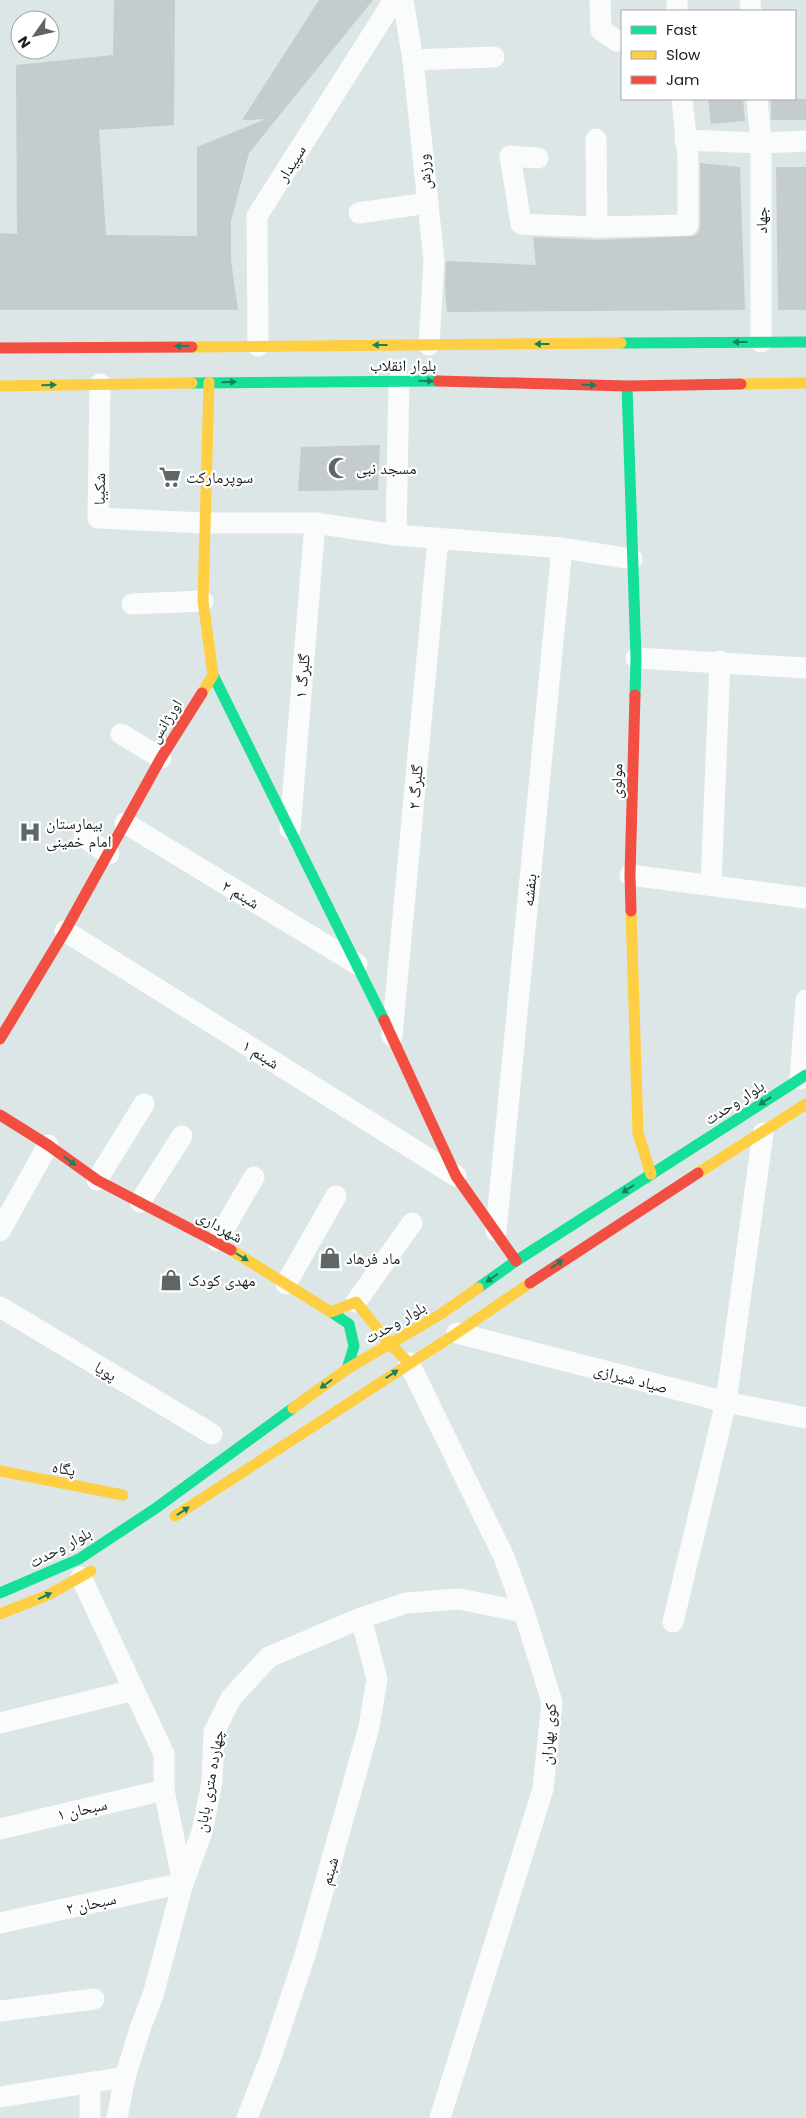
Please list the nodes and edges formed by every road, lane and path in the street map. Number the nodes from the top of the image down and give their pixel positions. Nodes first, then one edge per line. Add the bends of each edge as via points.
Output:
1 (394, 0) edge
2 (403, 0) edge
3 (600, 0) edge
4 (620, 41) edge
5 (494, 57) dead end
6 (413, 60) junction
7 (682, 100) edge
8 (757, 100) edge
9 (596, 139) dead end
10 (686, 140) junction
11 (806, 141) edge
12 (760, 143) junction
13 (538, 158) dead end
14 (427, 203) junction
15 (359, 213) dead end
16 (597, 227) junction
17 (761, 342) junction
18 (806, 342) edge
19 (429, 344) junction
20 (258, 346) junction
21 (0, 348) edge
22 (400, 380) junction
23 (209, 382) junction
24 (806, 382) edge
25 (100, 384) junction
26 (0, 386) edge
27 (627, 386) junction
28 (204, 523) junction
29 (315, 524) junction
30 (396, 535) junction
31 (438, 539) junction
32 (562, 548) junction
33 (632, 558) junction
34 (204, 601) junction
35 (132, 604) dead end
36 (636, 658) junction
37 (720, 661) junction
38 (806, 668) edge
39 (213, 675) junction
40 (120, 734) dead end
41 (161, 758) junction
42 (125, 823) junction
43 (290, 829) junction
44 (84, 837) dead end
45 (109, 854) junction
46 (630, 875) junction
47 (711, 885) junction
48 (806, 898) edge
49 (65, 931) junction
50 (357, 964) junction
51 (806, 1000) edge
52 (392, 1036) junction
53 (0, 1038) edge
54 (803, 1077) edge
55 (144, 1104) dead end
56 (806, 1104) edge
57 (0, 1115) edge
58 (763, 1133) junction
59 (182, 1136) dead end
60 (48, 1145) junction
61 (651, 1174) junction
62 (456, 1176) junction
63 (254, 1177) dead end
64 (97, 1180) junction
65 (336, 1196) dead end
66 (140, 1202) junction
67 (412, 1223) dead end
68 (0, 1231) edge
69 (496, 1231) junction
70 (217, 1240) junction
71 (516, 1262) junction
72 (286, 1284) junction
73 (356, 1302) junction
74 (0, 1308) edge
75 (331, 1312) junction
76 (458, 1333) junction
77 (389, 1343) junction
78 (409, 1363) junction
79 (346, 1369) junction
80 (726, 1402) junction
81 (806, 1418) edge
82 (212, 1434) dead end
83 (0, 1471) edge
84 (123, 1495) dead end
85 (163, 1524) dead end
86 (89, 1572) joint
87 (0, 1577) edge
88 (22, 1585) junction
89 (0, 1593) edge
90 (524, 1612) junction
91 (0, 1614) edge
92 (361, 1618) junction
93 (673, 1622) dead end
94 (134, 1690) junction
95 (0, 1723) edge
96 (164, 1790) junction
97 (0, 1829) edge
98 (183, 1883) junction
99 (0, 1923) edge
100 (94, 1999) dead end
101 (0, 2011) edge
102 (125, 2078) junction
103 (90, 2083) junction
104 (0, 2097) edge
105 (90, 2118) edge
106 (117, 2118) edge
107 (247, 2118) edge
108 (440, 2118) edge

1 - 20 street, سپیدار via 257,216
2 - 6 street, ورزش
3 - 4 street via 601,30
5 - 6 street
6 - 14 street, ورزش
7 - 10 street
8 - 12 street, جهاد
9 - 16 street
10 - 12 street
10 - 16 street via 688,225
11 - 12 street
12 - 17 street, جهاد
13 - 16 street via 510,156 521,224
14 - 15 street
14 - 19 street, ورزش via 434,261
17 - 18 main road, بلوار انقلاب
17 -> 19 main road, بلوار انقلاب
19 -> 20 main road, بلوار انقلاب
20 -> 21 main road, بلوار انقلاب
23 -> 22 main road, بلوار انقلاب
22 -> 27 main road, بلوار انقلاب
22 - 30 street
23 - 25 main road, بلوار انقلاب
23 - 28 main road
24 - 27 main road, بلوار انقلاب
26 -> 25 main road, بلوار انقلاب
25 - 28 street, شکیبا via 98,518
27 - 33 main road, مولوی
28 - 29 street
28 - 34 main road
29 - 30 street
29 - 43 street, گلبرگ ۱
30 - 31 street
31 - 32 street
31 - 52 street, گلبرگ ۲
32 - 33 street
32 - 69 street, بنفشه
33 - 36 main road, مولوی
34 - 35 street
34 - 39 main road
36 - 37 street
36 - 46 main road, مولوی
37 - 38 street
37 - 47 street
39 - 41 main road, اورژانس
39 - 43 main road
40 - 41 street
41 - 42 main road, اورژانس
42 - 45 main road, اورژانس
42 - 50 street, شبنم ۲
43 - 50 main road
44 - 45 street
45 - 49 main road, اورژانس
46 - 47 street
46 - 61 main road, مولوی via 638,1133
47 - 48 street
49 - 53 main road, اورژانس
49 - 62 street, شبنم ۱
50 - 52 main road
51 - 54 street
52 - 62 main road
54 -> 61 main road, بلوار وحدت
55 - 64 street
56 - 58 main road
57 - 60 main road, شهرداری
76 -> 58 main road via 572,1254
58 - 80 street
59 - 66 street
60 -> 64 main road, شهرداری
60 - 68 street
61 -> 71 main road, بلوار وحدت
62 - 69 main road
63 - 70 street
64 - 66 main road, شهرداری
65 - 72 street
66 - 70 main road, شهرداری
67 - 73 street
69 - 71 main road
70 -> 72 main road, شهرداری
71 -> 77 main road, بلوار وحدت via 442,1314
72 - 75 main road, شهرداری
73 - 75 main road
73 - 77 main road
74 - 82 street, پویا
75 - 79 main road, شهرداری via 348,1324 354,1346
76 - 78 main road
76 - 80 street, صیاد شیرازی
77 - 78 main road
77 - 79 main road, بلوار وحدت
85 -> 78 main road
78 - 90 street, کوی بهاران via 504,1556
79 -> 88 main road, بلوار وحدت via 156,1508 79,1559
80 - 81 street, صیاد شیرازی
80 - 93 street
83 - 84 main road, پگاه
91 -> 86 main road via 48,1595
86 - 94 street
87 - 88 street
88 - 89 main road, بلوار وحدت
90 - 92 street, چهارده متری بابان via 459,1599 406,1603
90 - 108 street, کوی بهاران via 552,1702 543,1789
92 - 98 street, چهارده متری بابان via 269,1657 231,1698 214,1732 212,1782 202,1832
92 - 107 street, شبنم via 377,1679 369,1727 305,1955
94 - 95 street
94 - 96 street via 164,1754
96 - 97 street, سبحان ۱
96 - 98 street
98 - 99 street, سبحان ۲
98 - 102 street, چهارده متری بابان via 153,1995
100 - 101 street
102 - 103 street
102 - 106 street, چهارده متری بابان
103 - 104 street
103 - 105 street

